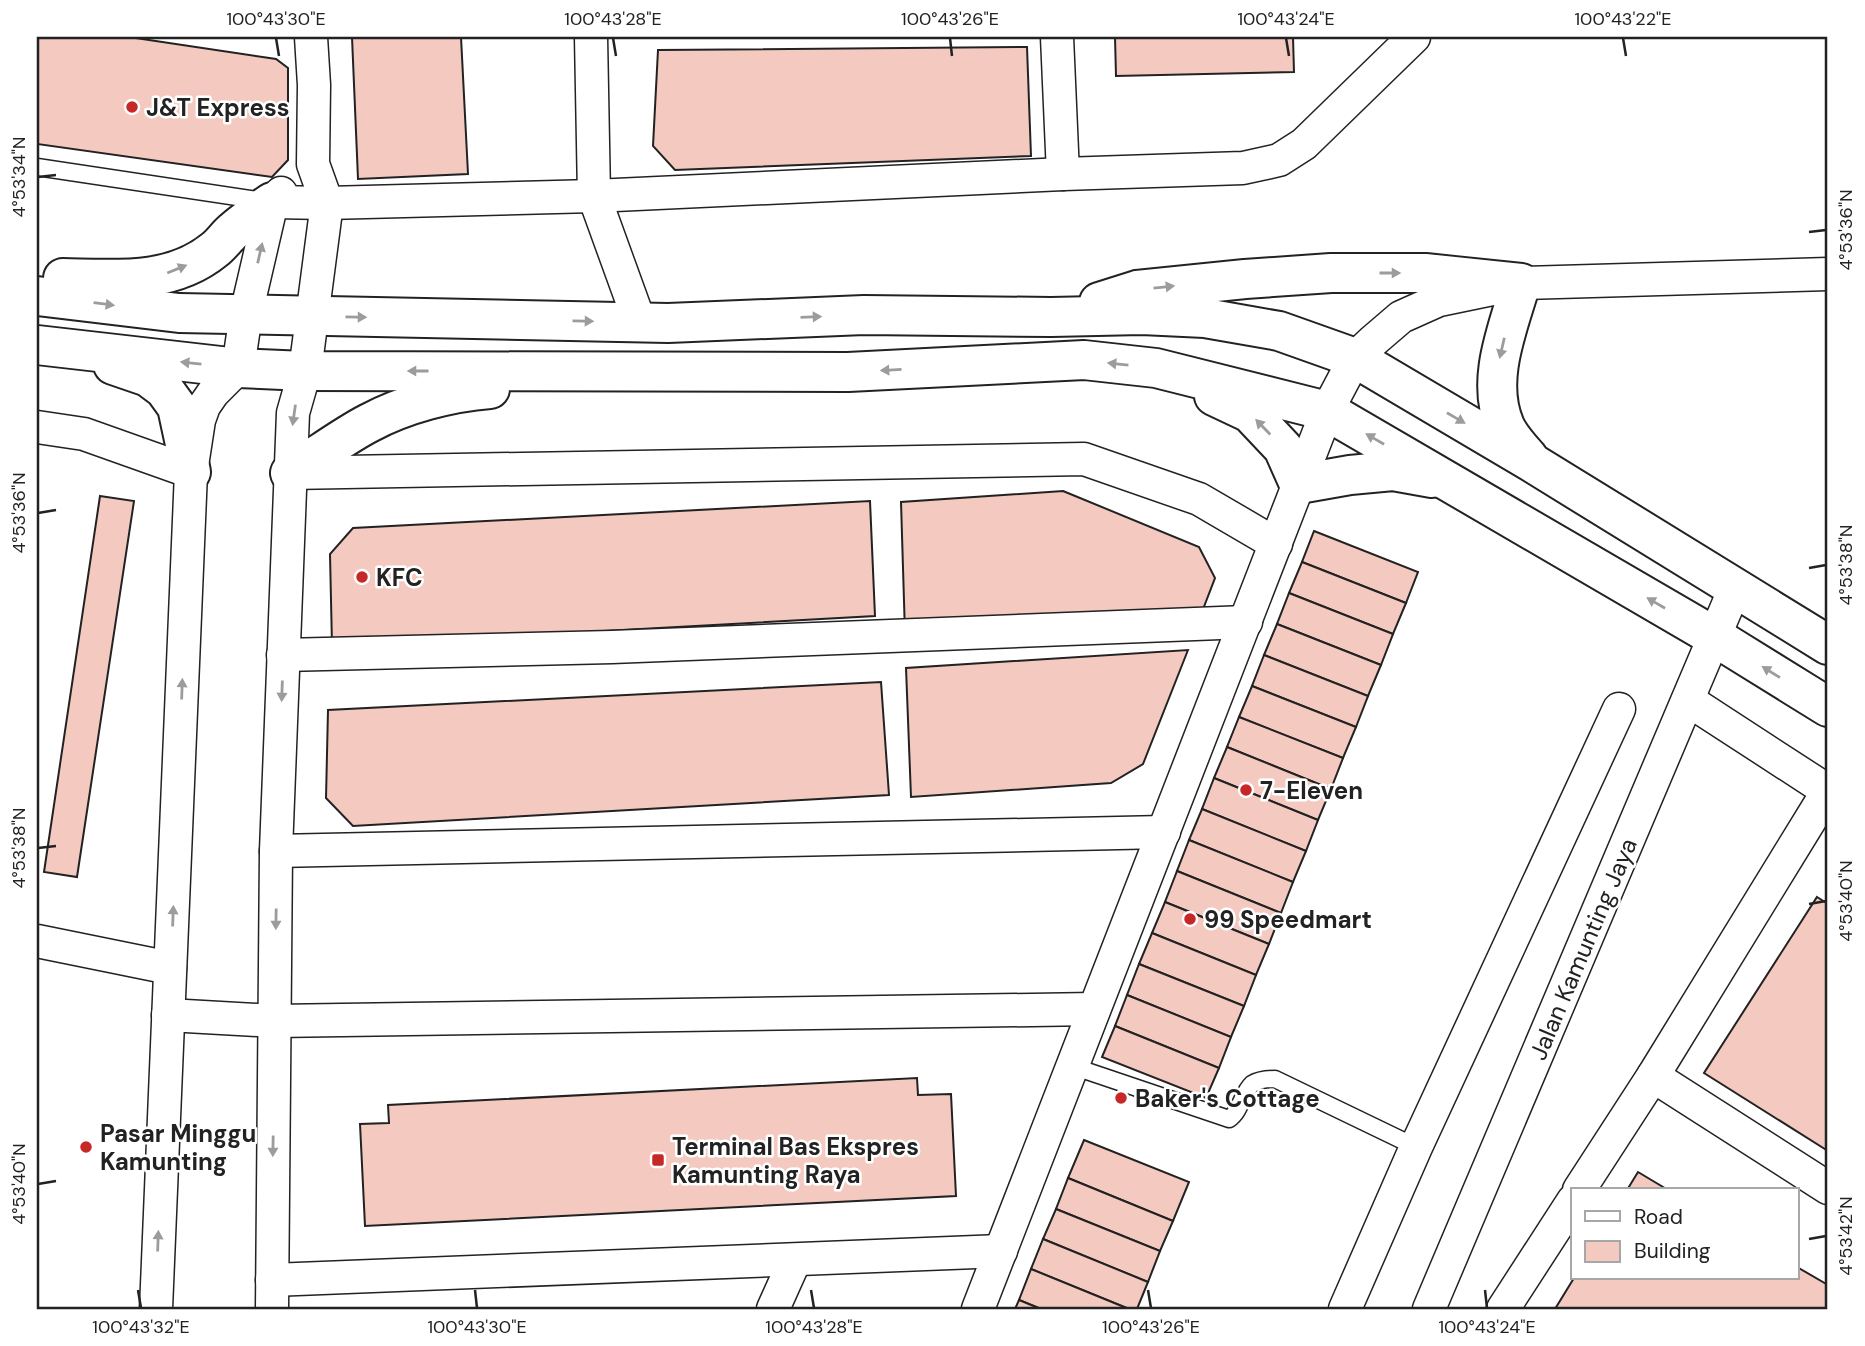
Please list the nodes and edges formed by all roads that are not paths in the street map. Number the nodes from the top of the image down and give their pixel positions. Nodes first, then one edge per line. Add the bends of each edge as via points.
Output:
1 (311, 37) edge
2 (591, 37) edge
3 (1057, 37) edge
4 (1414, 37) edge
5 (313, 164) junction
6 (37, 167) edge
7 (1063, 174) junction
8 (594, 196) junction
9 (272, 202) junction
10 (327, 203) junction
11 (1828, 274) edge
12 (37, 278) edge
13 (1521, 283) junction
14 (37, 296) edge
15 (246, 314) junction
16 (313, 316) junction
17 (1051, 317) junction
18 (640, 323) junction
19 (52, 347) edge
20 (1355, 358) junction
21 (238, 368) junction
22 (1156, 368) junction
23 (305, 371) junction
24 (719, 371) junction
25 (1327, 411) junction
26 (37, 427) edge
27 (1531, 462) junction
28 (191, 472) junction
29 (290, 473) junction
30 (1447, 481) junction
31 (1299, 484) junction
32 (1276, 544) junction
33 (1735, 588) junction
34 (1246, 622) junction
35 (1715, 637) junction
36 (1828, 645) edge
37 (283, 655) junction
38 (1688, 700) junction
39 (1828, 707) edge
40 (1619, 709) dead end
41 (1828, 791) edge
42 (1164, 832) junction
43 (276, 851) junction
44 (37, 941) edge
45 (170, 968) junction
46 (1094, 1009) junction
47 (168, 1015) junction
48 (275, 1021) junction
49 (1072, 1066) junction
50 (1653, 1076) junction
51 (1416, 1147) junction
52 (1580, 1188) edge
53 (1828, 1188) edge
54 (1571, 1203) edge
55 (1000, 1251) junction
56 (795, 1260) junction
57 (272, 1295) edge
58 (1354, 1307) edge
59 (156, 1309) edge
60 (773, 1309) edge
61 (978, 1309) edge
62 (1429, 1309) edge
63 (1503, 1309) edge

1 - 5 street
2 - 8 street
3 - 7 street
4 - 7 street via 1304,144 1279,160 1243,168
5 - 9 street
5 - 10 street
6 - 9 lane
7 - 8 street
8 - 10 street
8 - 18 street
9 - 10 street
12 -> 9 main road via 135,279 169,273 215,250 232,231
15 -> 9 street
10 - 16 street
11 - 13 street
17 -> 13 main road via 1137,290 1245,279 1425,272
13 - 20 street via 1439,300 1401,317
13 -> 27 main road via 1500,353 1497,398 1506,428
14 -> 15 main road via 179,313
15 - 16 main road
15 - 21 street
16 -> 18 main road
16 - 23 street
18 -> 17 main road via 864,315
17 - 20 main road via 1205,318 1279,331
21 -> 19 main road
19 - 28 main road via 148,377 164,389 177,407
20 - 25 street
20 -> 27 main road
21 - 23 main road
21 - 28 street via 204,405
22 -> 24 main road via 1084,360 848,372
22 - 25 main road
31 -> 22 main road via 1283,449 1250,413
24 -> 23 main road
23 -> 29 street via 293,413
24 - 29 main road via 468,391 368,423
30 -> 25 main road
25 - 31 street
26 - 28 street via 84,434
27 - 33 main road
45 -> 28 street
29 - 32 street via 1084,460 1199,499
29 - 37 street
30 - 31 main road via 1393,471
35 -> 30 main road
31 - 32 street
32 - 34 street
33 - 35 street, Jalan Kamunting Jaya
33 - 36 main road
34 - 37 street
34 - 42 street
35 - 38 street, Jalan Kamunting Jaya
39 -> 35 main road
37 -> 43 street
38 - 41 street
38 - 62 street, Jalan Kamunting Jaya
40 - 51 street
41 - 50 street
42 - 43 street
42 - 46 street
43 -> 48 street
44 - 45 street
45 - 47 street
46 - 48 street
46 - 49 street
47 - 48 street
59 -> 47 street
48 -> 57 street
49 - 51 lane via 1229,1119 1251,1085 1275,1079
49 - 55 street
50 - 52 street
50 - 53 street
51 - 58 street
54 - 63 street
55 - 56 street
55 - 61 street
56 - 57 street
56 - 60 street

